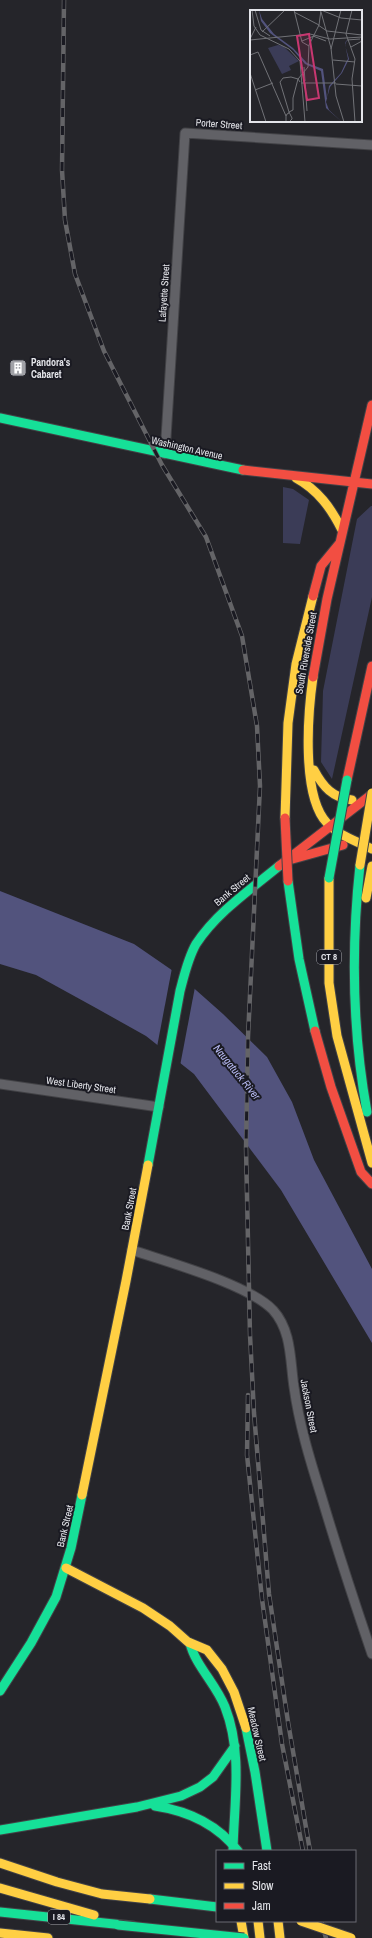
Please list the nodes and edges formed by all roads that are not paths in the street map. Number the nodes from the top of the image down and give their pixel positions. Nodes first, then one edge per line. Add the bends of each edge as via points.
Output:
1 (185, 133) joint
2 (372, 145) edge
3 (372, 405) edge
4 (0, 418) edge
5 (165, 454) junction
6 (286, 475) junction
7 (354, 482) junction
8 (372, 484) edge
9 (342, 530) junction
10 (339, 544) junction
11 (372, 666) edge
12 (308, 751) junction
13 (370, 795) edge
14 (330, 826) junction
15 (368, 847) edge
16 (280, 864) junction
17 (372, 868) edge
18 (354, 983) junction
19 (0, 1084) edge
20 (159, 1107) junction
21 (372, 1136) edge
22 (372, 1163) edge
23 (372, 1184) edge
24 (132, 1250) junction
25 (66, 1568) junction
26 (190, 1643) junction
27 (372, 1654) edge
28 (0, 1691) edge
29 (235, 1746) junction
30 (137, 1807) junction
31 (0, 1830) edge
32 (234, 1849) edge
33 (267, 1850) edge
34 (0, 1863) edge
35 (0, 1888) edge
36 (0, 1907) edge
37 (216, 1908) edge
38 (0, 1912) edge
39 (241, 1922) edge
40 (258, 1922) edge
41 (278, 1922) edge
42 (304, 1922) edge
43 (118, 1925) junction
44 (0, 1933) edge
45 (48, 1938) edge
46 (244, 1938) edge
47 (260, 1938) edge
48 (280, 1938) edge
49 (351, 1938) edge

1 - 2 street, Porter Street
1 - 5 street, Lafayette Street
3 - 7 main road, South Riverside Street
4 - 5 main road, Washington Avenue
5 - 6 main road, Washington Avenue via 233,469
6 - 7 main road, Washington Avenue
6 - 9 main road via 305,482 320,495
7 - 8 main road, Washington Avenue
7 - 9 main road, South Riverside Street
9 - 10 main road, South Riverside Street
10 - 12 main road, South Riverside Street via 312,676 308,709
10 - 23 main road, bridge via 321,566 296,664 288,723 285,818 288,880 299,959 331,1087 361,1172
11 - 22 main road, CT 8, bridge via 329,878 329,983 337,1036
12 - 13 main road via 324,788 333,795 344,800 355,800
12 - 14 main road, South Riverside Street via 318,809
13 - 14 main road, Bank Street
13 - 18 main road, CT 8, bridge via 354,921
14 - 15 main road
14 - 16 main road, Bank Street
15 - 16 main road via 330,847
16 - 20 main road, Bank Street via 228,907 210,925 196,945 184,974
17 - 18 main road
18 - 21 main road, CT 8 via 356,1041
19 - 20 street, West Liberty Street
20 - 24 main road, Bank Street
24 - 25 main road, Bank Street
24 - 27 street, Jackson Street via 234,1287 267,1305 282,1322 288,1341 303,1433
25 - 26 main road, Meadow Street via 150,1613
25 - 28 main road, Bank Street via 56,1597 43,1622
26 - 29 main road, Meadow Street via 192,1654 211,1680 223,1704
26 - 33 main road, Meadow Street via 201,1646 210,1654 228,1680 239,1704 248,1736
29 - 30 main road via 216,1773 200,1787 181,1796
29 - 32 main road, Meadow Street via 237,1772
30 - 31 main road
30 - 32 main road via 160,1806 189,1814 214,1827
34 - 37 main road via 102,1894
35 - 43 main road via 85,1912
36 - 43 main road, I 84
38 - 46 main road, I 84, bridge
39 - 46 main road
40 - 47 main road
41 - 48 main road
42 - 49 main road, bridge
43 - 46 main road, I 84, bridge
44 - 45 main road

